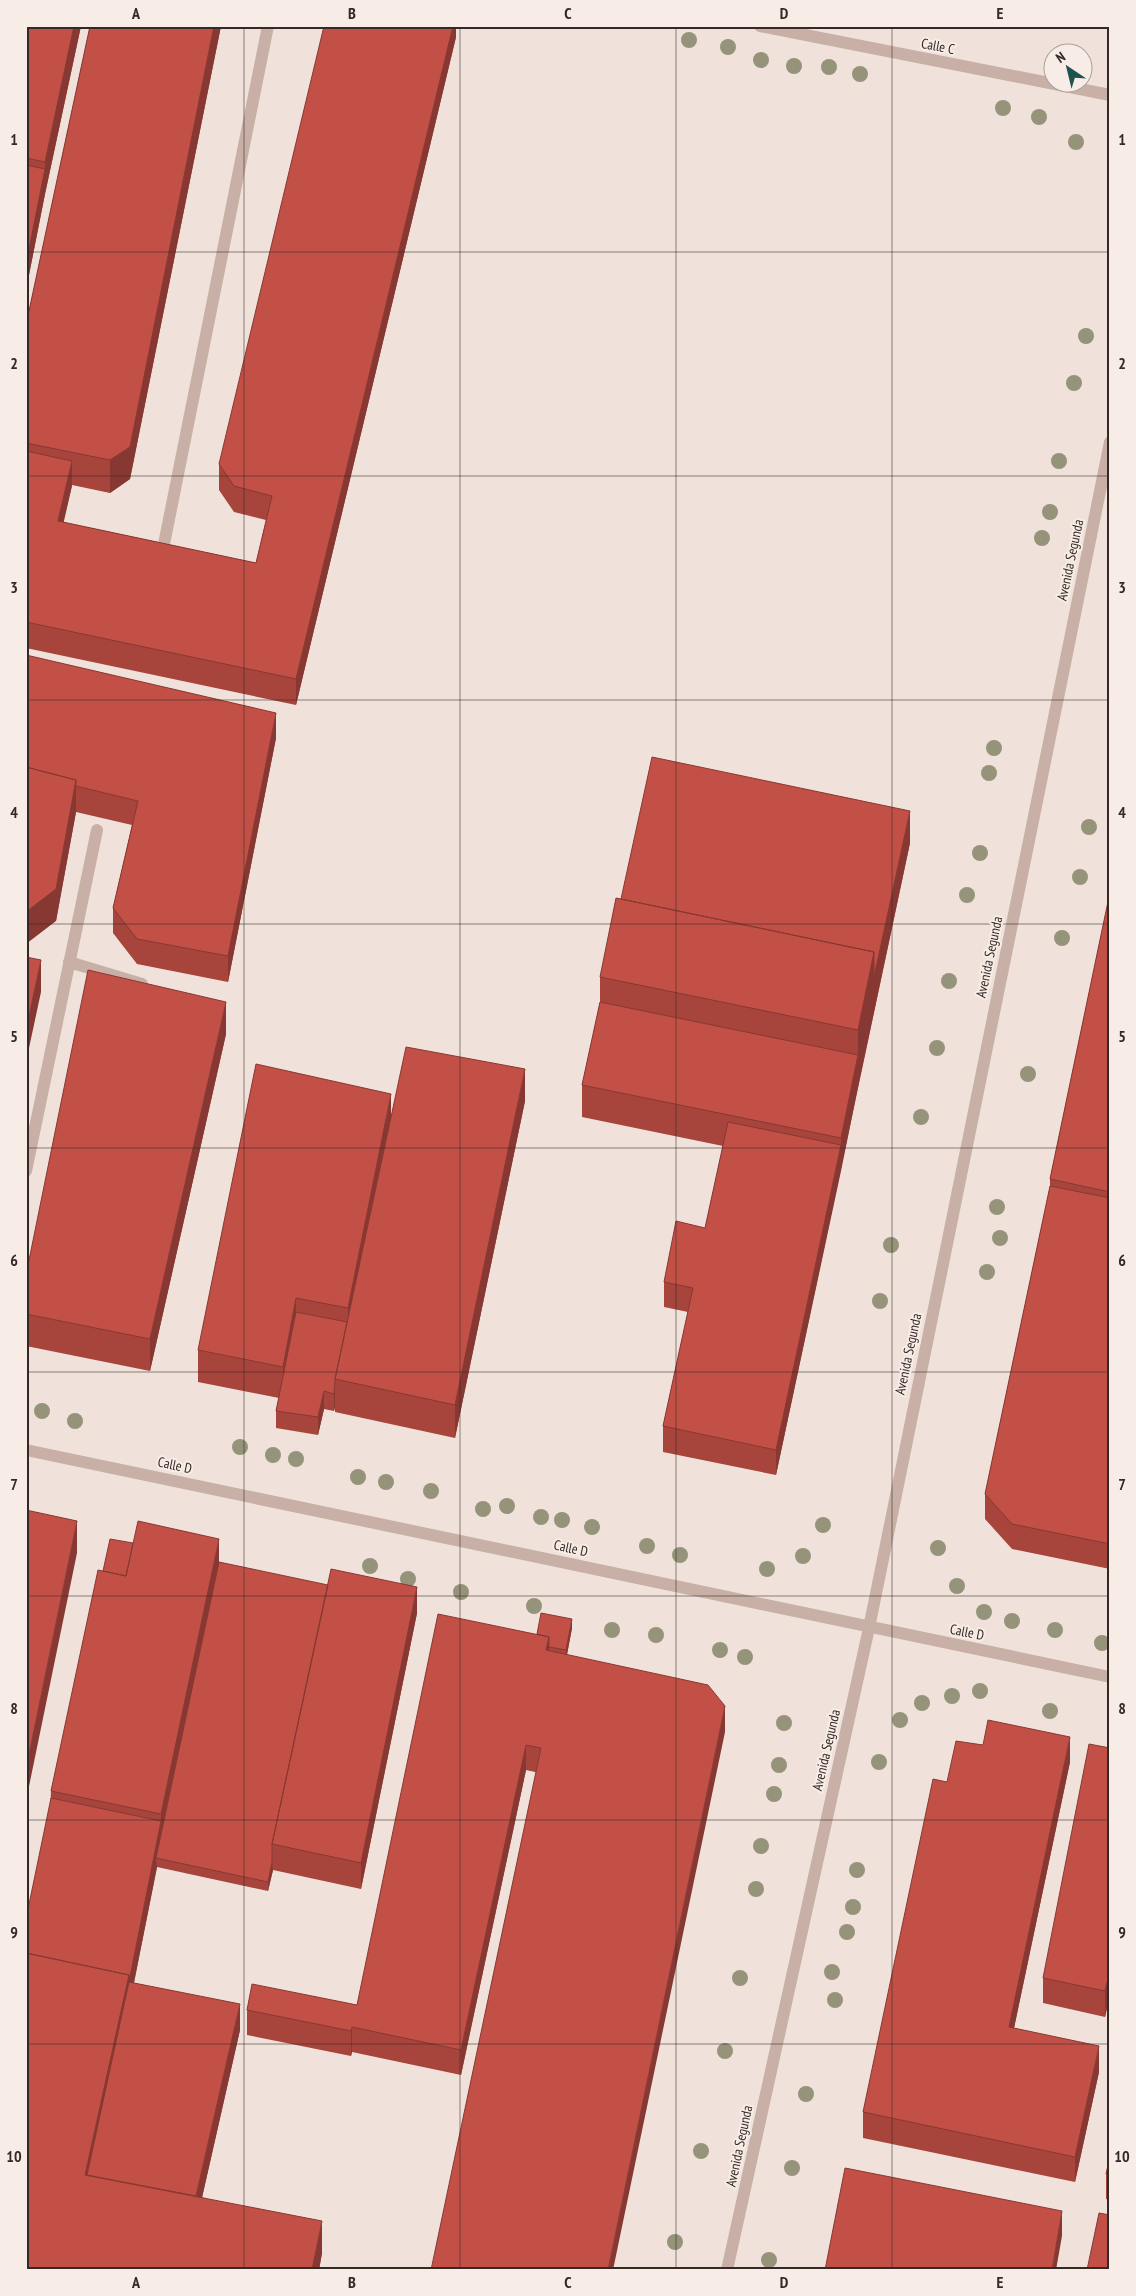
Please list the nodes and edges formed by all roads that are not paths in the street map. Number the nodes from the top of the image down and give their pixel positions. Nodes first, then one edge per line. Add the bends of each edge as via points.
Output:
1 (268, 26) edge
2 (760, 26) edge
3 (1110, 95) edge
4 (1110, 442) edge
5 (161, 559) edge
6 (97, 830) dead end
7 (69, 962) junction
8 (155, 988) edge
9 (26, 1171) edge
10 (26, 1450) edge
11 (869, 1628) junction
12 (1110, 1677) edge
13 (727, 2270) edge

1 - 5 street
2 - 3 street, Calle C
4 - 11 street, Avenida Segunda
6 - 7 street
7 - 8 street
7 - 9 street
10 - 11 street, Calle D
11 - 12 street, Calle D
11 - 13 street, Avenida Segunda

